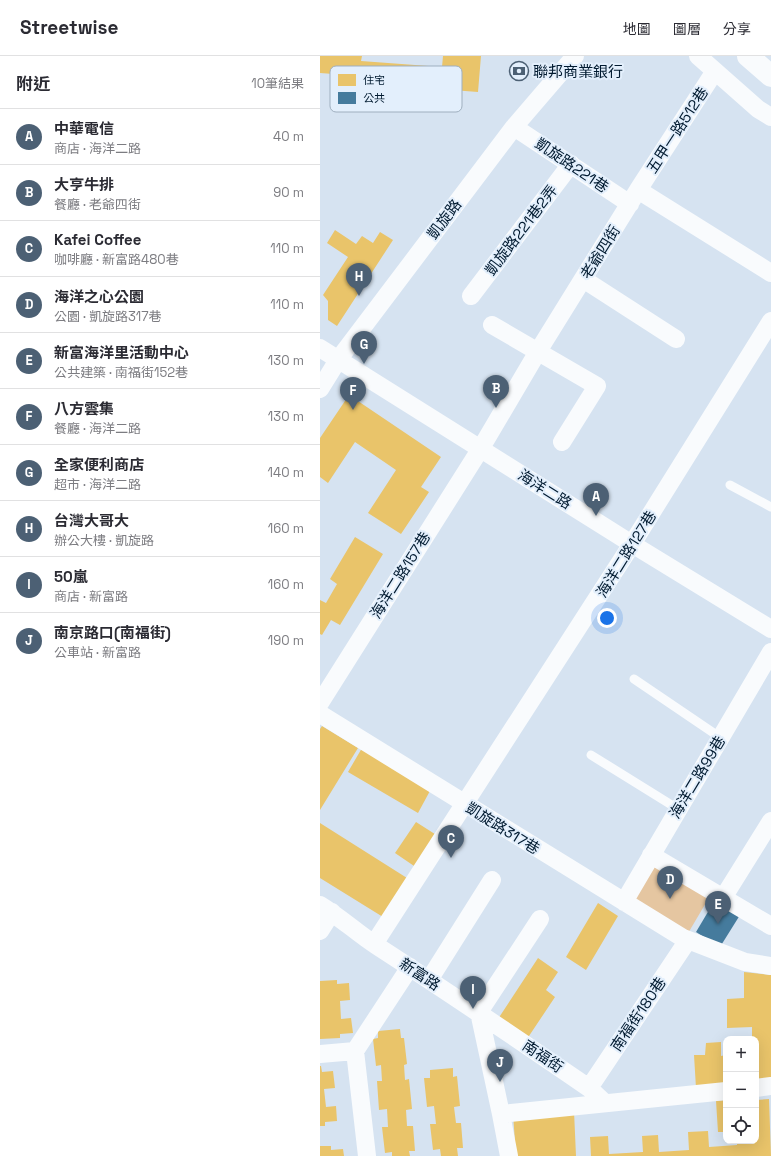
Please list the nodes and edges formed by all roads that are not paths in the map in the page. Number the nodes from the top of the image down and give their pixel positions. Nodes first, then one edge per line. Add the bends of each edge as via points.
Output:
1 (575, 56) edge
2 (698, 56) edge
3 (748, 56) edge
4 (715, 71) junction
5 (771, 76) edge
6 (771, 117) edge
7 (514, 127) junction
8 (571, 164) junction
9 (634, 197) junction
10 (771, 274) edge
11 (583, 279) junction
12 (471, 296) dead end
13 (771, 321) edge
14 (492, 325) dead end
15 (676, 339) dead end
16 (765, 343) edge
17 (320, 348) edge
18 (537, 353) junction
19 (338, 360) junction
20 (320, 389) edge
21 (562, 442) dead end
22 (481, 448) junction
23 (730, 485) dead end
24 (771, 507) edge
25 (632, 544) junction
26 (771, 630) edge
27 (771, 652) edge
28 (634, 679) dead end
29 (320, 703) edge
30 (320, 714) edge
31 (721, 738) junction
32 (590, 755) dead end
33 (465, 805) junction
34 (678, 809) junction
35 (771, 821) edge
36 (651, 855) junction
37 (492, 880) dead end
38 (723, 898) junction
39 (624, 902) junction
40 (326, 908) edge
41 (540, 919) dead end
42 (771, 926) edge
43 (320, 931) edge
44 (688, 940) junction
45 (374, 944) junction
46 (771, 966) edge
47 (410, 967) junction
48 (429, 980) junction
49 (479, 1012) junction
50 (355, 1051) junction
51 (320, 1054) edge
52 (771, 1086) edge
53 (589, 1088) junction
54 (759, 1088) edge
55 (723, 1091) edge
56 (605, 1103) junction
57 (501, 1114) junction
58 (366, 1156) edge
59 (509, 1156) edge

1 - 7 street, 凱旋路
2 - 4 street
3 - 5 main road
4 - 6 street via 758,109
4 - 9 street, 五甲一路512巷
7 - 8 street, 凱旋路221巷
7 - 19 street, 凱旋路
8 - 9 street, 凱旋路221巷
8 - 12 street, 凱旋路221巷2弄
9 - 10 street
9 - 11 street, 老爺四街
11 - 15 street
11 - 18 street, 老爺四街
13 - 16 street, 海洋二路127巷
14 - 18 street
16 - 25 street, 海洋二路127巷
17 - 19 street, 海洋二路
18 - 21 street via 597,386
18 - 22 street, 老爺四街
19 - 20 street, 凱旋路
19 - 22 street, 海洋二路
22 - 25 street, 海洋二路
22 - 29 street, 海洋二路157巷
23 - 24 lane
25 - 26 street, 海洋二路
25 - 33 street, 海洋二路127巷
27 - 31 street, 海洋二路99巷
28 - 31 lane
30 - 33 street, 凱旋路317巷
31 - 34 street, 海洋二路99巷
32 - 34 lane
33 - 39 street, 凱旋路317巷
33 - 45 street, 海洋二路127巷
34 - 36 street, 海洋二路99巷
35 - 38 street
36 - 38 street
36 - 39 street, 海洋二路99巷
37 - 48 street
38 - 42 street
39 - 44 street, 凱旋路317巷
40 - 43 street
40 - 45 street, 新富路
41 - 49 street
44 - 46 street, 凱旋路317巷 via 745,962
44 - 53 street, 南福街180巷
45 - 47 street, 新富路
47 - 48 street, 新富路
47 - 50 street
48 - 49 street, 新富路
49 - 53 street, 南福街
49 - 57 street
50 - 51 street
50 - 58 street
52 - 54 street
53 - 56 street, 南福街
55 - 56 street
56 - 57 street
57 - 59 street

